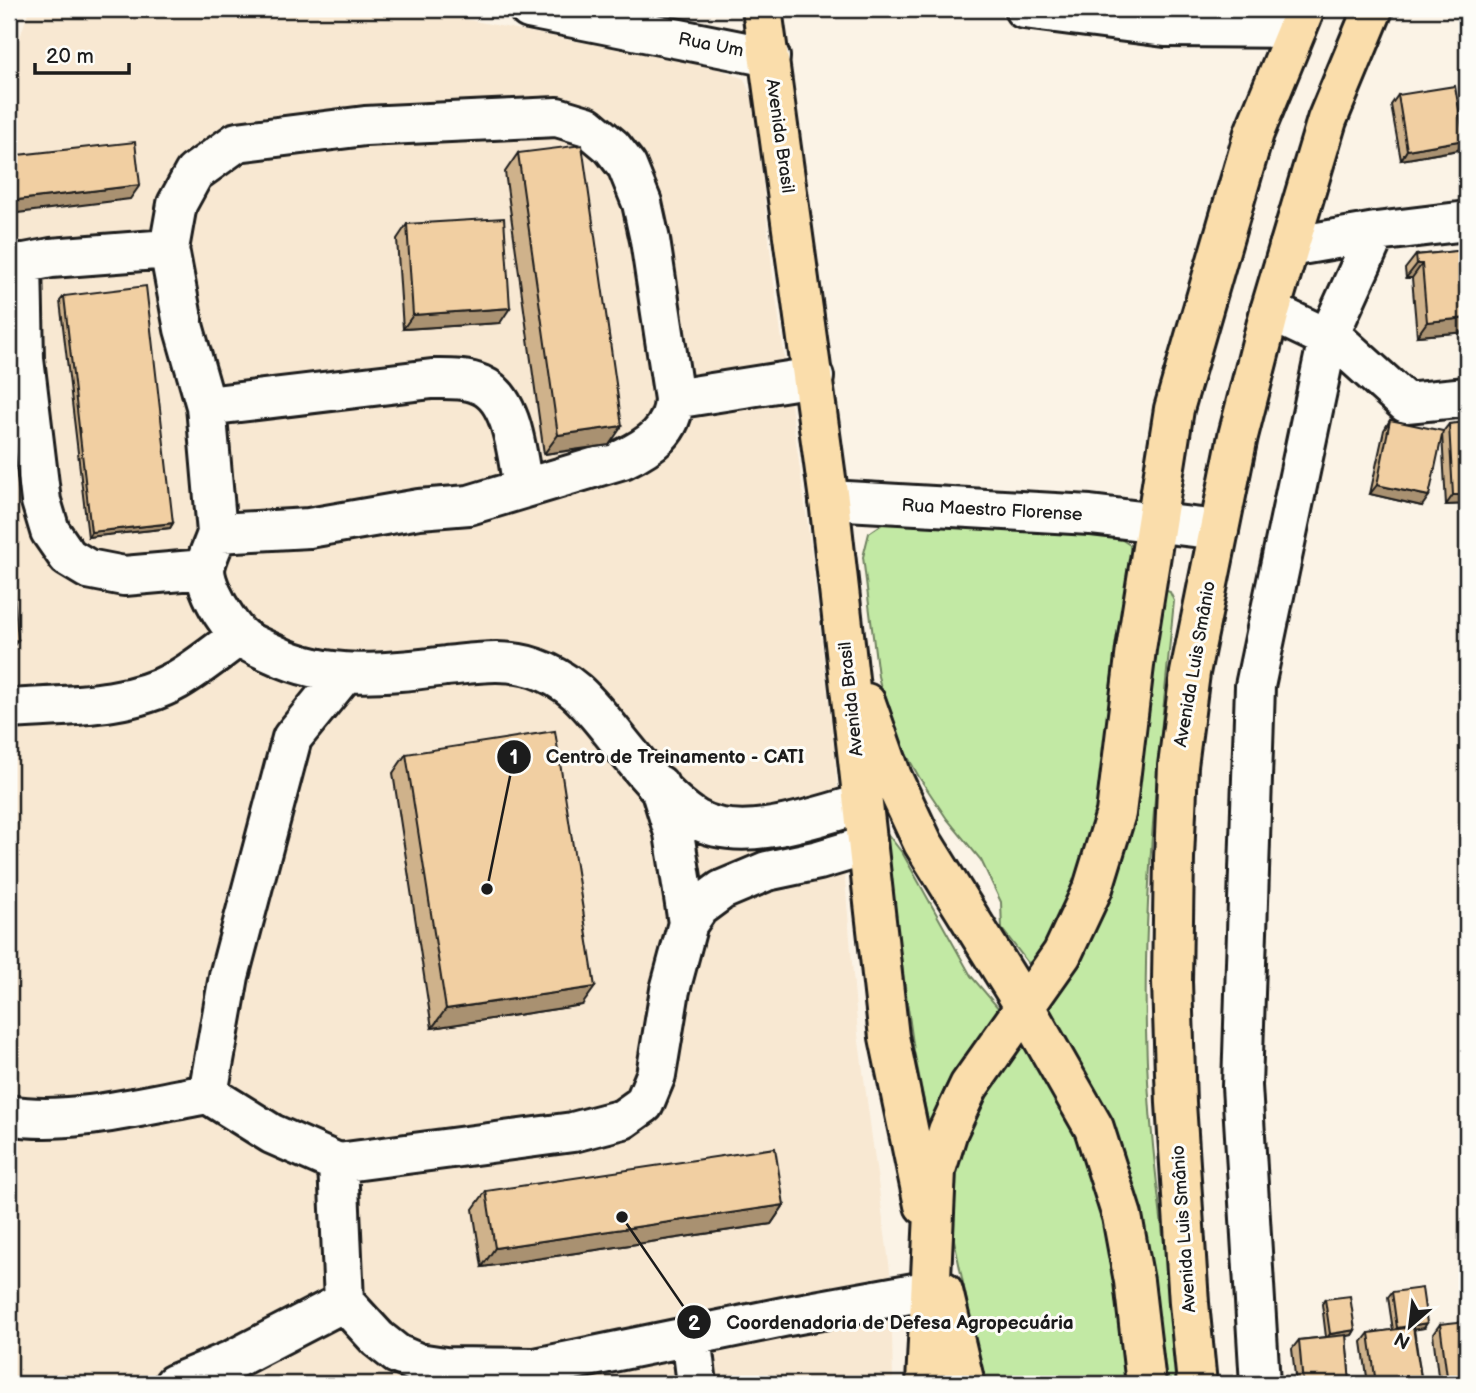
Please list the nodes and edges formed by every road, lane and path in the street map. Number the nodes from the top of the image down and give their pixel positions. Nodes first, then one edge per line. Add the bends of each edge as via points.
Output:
1 (529, 9) edge
2 (762, 9) edge
3 (1024, 9) edge
4 (1373, 9) edge
5 (1301, 18) edge
6 (769, 57) junction
7 (1467, 221) edge
8 (1376, 232) junction
9 (1289, 247) junction
10 (169, 249) junction
11 (16, 265) edge
12 (1270, 311) junction
13 (1328, 338) junction
14 (814, 377) junction
15 (1467, 397) edge
16 (674, 399) junction
17 (206, 406) junction
18 (523, 488) junction
19 (829, 500) junction
20 (1154, 521) junction
21 (1219, 530) junction
22 (211, 551) junction
23 (238, 637) junction
24 (845, 641) junction
25 (344, 674) junction
26 (9, 709) edge
27 (659, 785) junction
28 (862, 804) junction
29 (866, 846) junction
30 (688, 923) junction
31 (1025, 1007) junction
32 (208, 1094) junction
33 (9, 1115) edge
34 (338, 1163) junction
35 (933, 1249) junction
36 (931, 1290) junction
37 (344, 1302) junction
38 (691, 1336) junction
39 (174, 1384) edge
40 (697, 1384) edge
41 (926, 1384) edge
42 (965, 1384) edge
43 (1146, 1384) edge
44 (1197, 1384) edge
45 (1260, 1384) edge

1 - 6 street, Rua Um
2 - 6 main road, Avenida Brasil
3 - 5 street via 1165,27
4 - 9 main road, Avenida Luis Smânio via 1327,120
5 - 20 main road via 1254,133 1174,409
6 - 14 main road, Avenida Brasil
7 - 8 street
8 - 9 street
8 - 13 street
9 - 12 main road, Avenida Luis Smânio
10 - 11 street
10 - 16 street via 177,204 194,173 237,142 365,126 557,117 587,126 627,166 650,240
10 - 17 street via 184,330
11 - 22 street via 41,501 50,531 68,557 88,569 124,576
12 - 13 street
12 - 21 main road, Avenida Luis Smânio
13 - 15 street via 1342,345 1406,403
13 - 45 street via 1255,686 1242,1086
14 - 16 street
14 - 19 main road, Avenida Brasil
16 - 18 street via 667,428 645,449
17 - 18 street via 432,379 482,385 498,398 510,420
17 - 22 street via 212,450
18 - 22 street via 469,505 309,528
19 - 20 street, Rua Maestro Florense
19 - 24 main road, Avenida Brasil
20 - 21 street, Rua Maestro Florense
20 - 31 main road via 1116,813 1093,888 1062,954
21 - 44 main road, Avenida Luis Smânio via 1190,673 1178,766 1174,858 1176,1103
22 - 23 street via 215,604
23 - 25 street via 285,659
23 - 26 street via 177,680 143,694 92,704
24 - 28 main road, Avenida Brasil
24 - 31 main road via 892,777 923,843
25 - 27 street via 493,661 539,669 574,688
25 - 32 street via 292,738 229,976
27 - 28 street via 698,820 739,831 803,821
27 - 30 street via 674,834
28 - 29 main road, Avenida Brasil
29 - 30 street via 741,881 699,907
29 - 35 main road, Avenida Brasil via 889,1037
30 - 34 street via 670,990 656,1075 644,1104 623,1119 573,1132
31 - 35 main road via 969,1086 948,1131 936,1170
31 - 43 main road via 1094,1128 1122,1216
32 - 33 street via 82,1116
32 - 34 street via 272,1134
34 - 37 street
35 - 36 main road
35 - 42 main road, Avenida Brasil
36 - 38 street
36 - 41 main road
37 - 38 street via 397,1354 445,1367 535,1368
37 - 39 street via 232,1360
38 - 40 street

